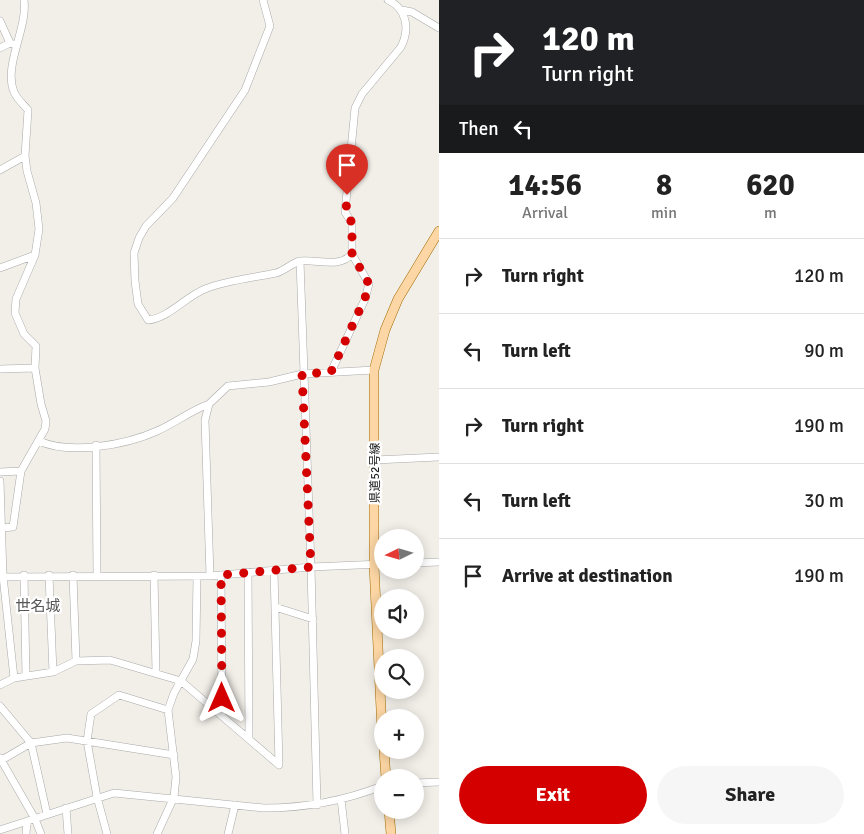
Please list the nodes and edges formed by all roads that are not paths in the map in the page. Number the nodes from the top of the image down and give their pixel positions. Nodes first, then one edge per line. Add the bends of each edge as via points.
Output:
1 (24, 0) edge
2 (263, 0) edge
3 (394, 1) edge
4 (402, 10) junction
5 (0, 21) edge
6 (439, 28) edge
7 (14, 44) junction
8 (0, 48) edge
9 (25, 156) junction
10 (0, 170) edge
11 (439, 231) edge
12 (352, 254) junction
13 (35, 256) junction
14 (300, 262) junction
15 (0, 268) edge
16 (35, 368) junction
17 (0, 369) edge
18 (374, 370) junction
19 (331, 372) junction
20 (302, 374) junction
21 (209, 404) junction
22 (39, 440) junction
23 (96, 445) junction
24 (439, 457) edge
25 (375, 460) junction
26 (21, 471) junction
27 (0, 472) edge
28 (0, 481) edge
29 (2, 528) junction
30 (377, 529) edge
31 (1, 554) edge
32 (439, 562) edge
33 (424, 563) edge
34 (374, 564) edge
35 (311, 567) junction
36 (274, 570) junction
37 (248, 572) junction
38 (24, 575) junction
39 (49, 575) junction
40 (73, 575) junction
41 (97, 575) junction
42 (221, 575) junction
43 (2, 576) edge
44 (154, 576) junction
45 (197, 576) junction
46 (210, 576) junction
47 (378, 579) edge
48 (275, 607) junction
49 (313, 619) junction
50 (76, 661) junction
51 (53, 672) junction
52 (156, 674) junction
53 (26, 676) junction
54 (14, 678) junction
55 (181, 681) junction
56 (0, 685) edge
57 (0, 706) edge
58 (381, 709) edge
59 (168, 710) junction
60 (222, 716) junction
61 (248, 739) junction
62 (87, 741) junction
63 (31, 743) junction
64 (174, 755) junction
65 (0, 760) edge
66 (439, 782) edge
67 (424, 783) edge
68 (374, 789) edge
69 (97, 797) junction
70 (174, 798) junction
71 (341, 799) junction
72 (235, 805) junction
73 (317, 805) junction
74 (66, 808) junction
75 (47, 814) junction
76 (35, 819) junction
77 (390, 819) edge
78 (27, 822) junction
79 (0, 830) edge
80 (26, 834) edge
81 (40, 834) edge
82 (68, 834) edge
83 (107, 834) edge
84 (157, 834) edge
85 (228, 834) edge
86 (345, 834) edge
87 (391, 834) edge

1 - 7 street via 26,12
2 - 14 street via 270,26 245,90 173,198 139,238 134,253 138,304 148,320 155,320 205,289 238,279 278,273
3 - 4 street
4 - 6 street via 412,12
4 - 12 street via 406,38 362,94 355,108 346,212 352,223
5 - 7 street
7 - 8 street
7 - 9 street via 13,90 28,110
9 - 10 street
9 - 13 street via 39,229
11 - 18 main road, 県道52号線 via 394,308
12 - 14 street via 347,259 325,263
12 - 19 street via 369,284
13 - 15 street
13 - 16 street via 16,298 15,313 24,334 36,346
14 - 20 street
16 - 17 street
16 - 22 street via 46,421
18 - 19 street
18 - 25 main road, 県道52号線
19 - 20 street
20 - 21 street via 269,382 228,386
20 - 35 street
21 - 23 street via 144,436
21 - 46 street via 205,420
22 - 23 street via 52,446
22 - 26 street
23 - 41 street
24 - 25 street
25 - 30 main road, 県道52号線
26 - 27 street
26 - 29 street via 13,527
28 - 29 street
29 - 31 street
31 - 43 street
32 - 33 street
34 - 35 street
35 - 36 street
35 - 49 street
36 - 37 street
36 - 48 street
37 - 42 street
37 - 61 street
38 - 39 street
38 - 43 street
38 - 53 street
39 - 40 street
39 - 51 street
40 - 41 street
40 - 50 street
41 - 44 street
42 - 46 street
42 - 60 street
43 - 54 street
44 - 45 street
44 - 52 street
45 - 46 street
45 - 55 street via 196,641 193,659
47 - 58 main road, 県道52号線
48 - 49 street
48 - 61 street via 279,765
49 - 73 street
50 - 51 street
50 - 52 street via 110,660
51 - 53 street
52 - 55 street
53 - 54 street
54 - 56 street
55 - 59 street
55 - 60 street
57 - 63 street
59 - 62 street via 119,695 91,714
59 - 64 street
60 - 61 street
62 - 63 street via 67,738
62 - 64 street
62 - 69 street
63 - 65 street
63 - 75 street
64 - 70 street
65 - 76 street
66 - 67 street
68 - 71 street
69 - 70 street via 126,793
69 - 74 street
69 - 83 street
70 - 72 street
70 - 84 street
71 - 73 street
71 - 86 street
72 - 73 street via 289,808
72 - 85 street
74 - 75 street
74 - 82 street
75 - 76 street
76 - 78 street
76 - 81 street
77 - 87 main road
78 - 79 street
78 - 80 street

